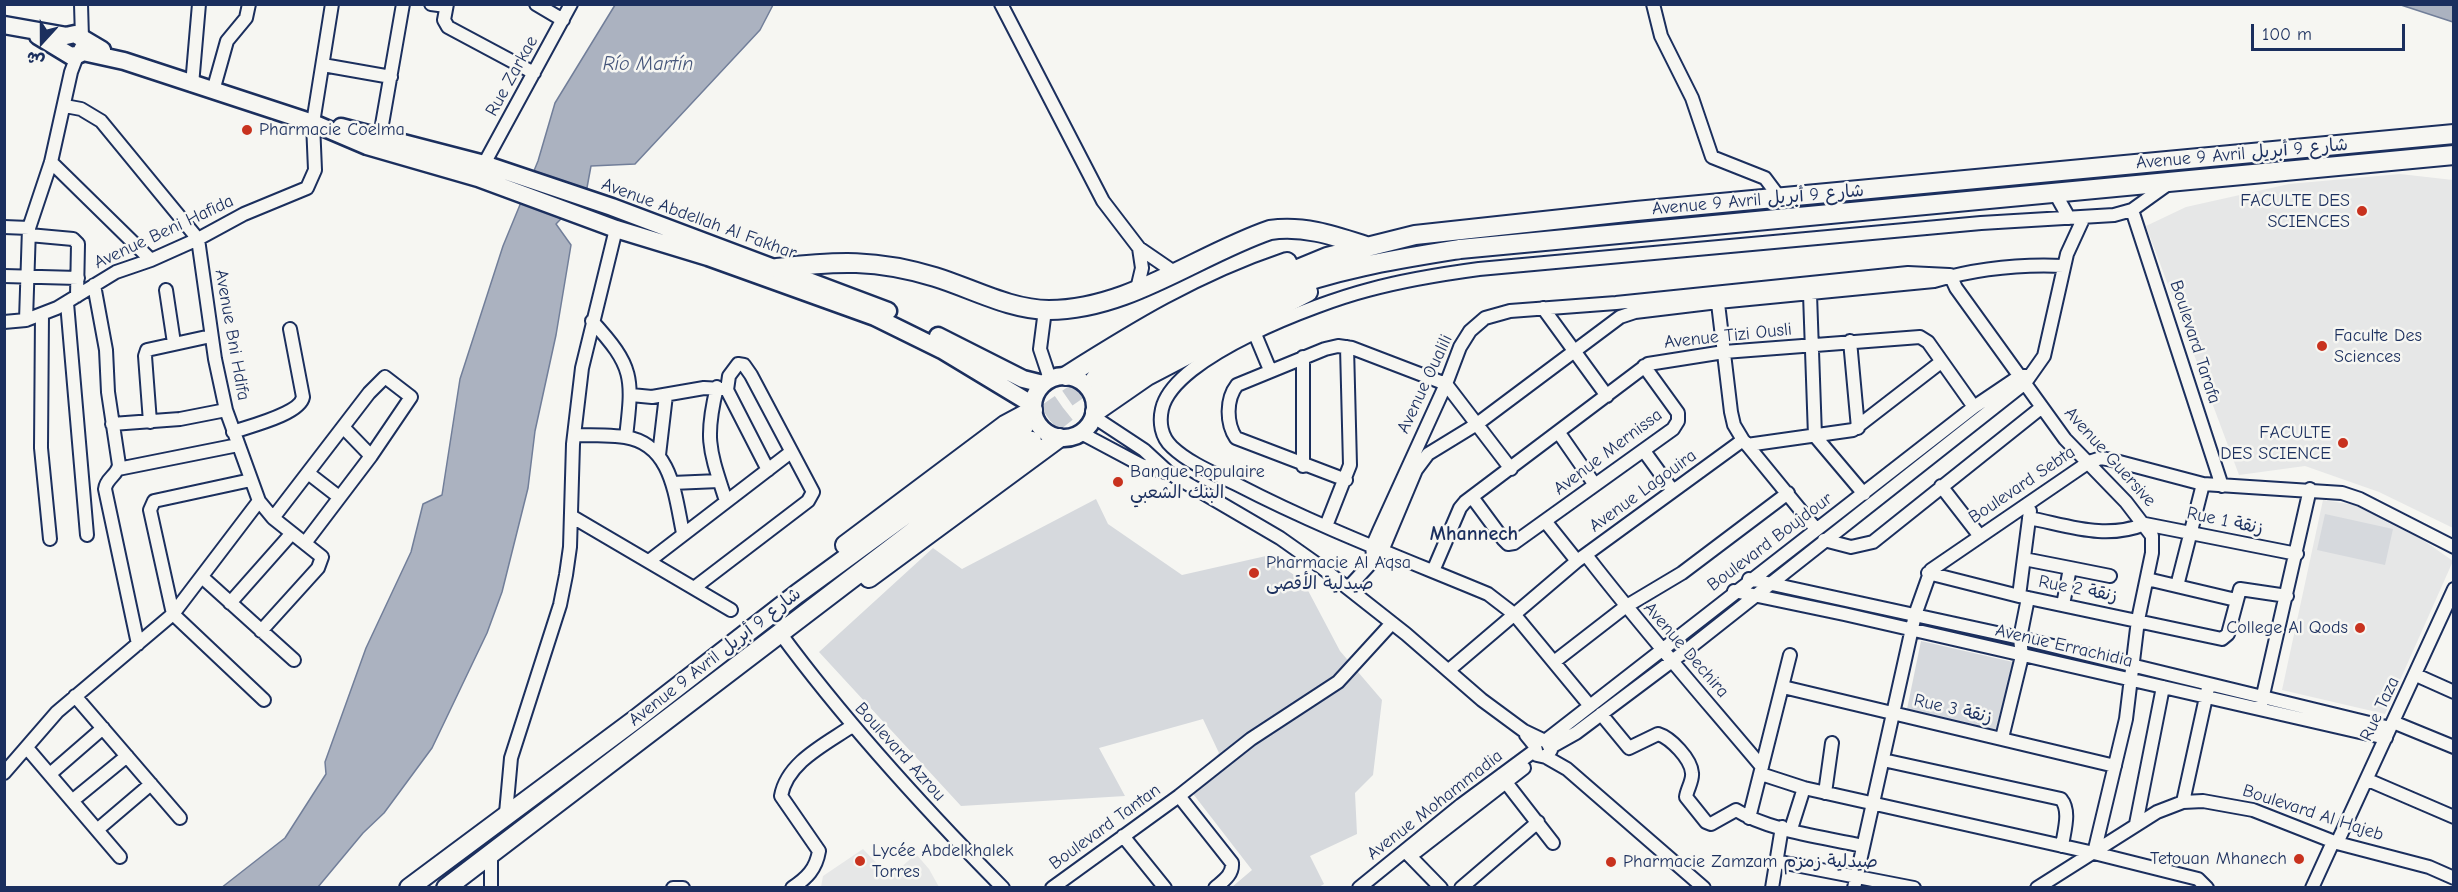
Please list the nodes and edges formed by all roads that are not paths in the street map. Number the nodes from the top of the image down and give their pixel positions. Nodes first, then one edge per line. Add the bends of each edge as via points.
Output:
1 (81, 4) edge
2 (199, 4) edge
3 (249, 4) edge
4 (332, 4) edge
5 (403, 4) edge
6 (431, 4) edge
7 (536, 4) edge
8 (570, 4) edge
9 (1001, 4) edge
10 (1653, 4) edge
11 (447, 5) edge
12 (563, 20) junction
13 (4, 25) edge
14 (74, 46) junction
15 (323, 65) junction
16 (534, 73) junction
17 (391, 77) junction
18 (192, 85) junction
19 (213, 92) junction
20 (65, 106) junction
21 (321, 125) junction
22 (2454, 134) edge
23 (380, 136) junction
24 (2454, 155) edge
25 (51, 162) junction
26 (481, 171) junction
27 (2172, 182) junction
28 (2055, 193) junction
29 (1780, 198) junction
30 (2132, 210) junction
31 (2084, 217) junction
32 (2069, 218) junction
33 (4, 227) edge
34 (612, 227) junction
35 (29, 232) junction
36 (633, 234) junction
37 (198, 239) junction
38 (1366, 246) junction
39 (1139, 248) junction
40 (611, 257) junction
41 (1327, 257) junction
42 (151, 260) junction
43 (2064, 266) junction
44 (777, 268) junction
45 (1357, 269) junction
46 (1174, 272) junction
47 (28, 275) junction
48 (1950, 275) junction
49 (4, 276) edge
50 (78, 278) junction
51 (94, 285) junction
52 (1137, 289) junction
53 (166, 290) dead end
54 (1810, 294) junction
55 (1717, 296) junction
56 (72, 300) junction
57 (1616, 303) junction
58 (1543, 308) junction
59 (1045, 310) junction
60 (42, 314) junction
61 (1620, 317) junction
62 (26, 320) junction
63 (592, 321) junction
64 (4, 322) edge
65 (290, 329) dead end
66 (1255, 334) junction
67 (211, 336) junction
68 (1850, 342) junction
69 (174, 343) junction
70 (1811, 346) junction
71 (1347, 347) junction
72 (1573, 352) junction
73 (1724, 352) junction
74 (1303, 357) junction
75 (1941, 362) junction
76 (1644, 366) junction
77 (1270, 370) junction
78 (2024, 378) junction
79 (1053, 380) junction
80 (1446, 384) junction
81 (722, 388) junction
82 (631, 395) junction
83 (666, 395) junction
84 (1607, 396) junction
85 (1033, 407) junction
86 (1974, 407) junction
87 (2042, 407) junction
88 (226, 410) junction
89 (1095, 414) junction
90 (150, 422) junction
91 (112, 424) junction
92 (1477, 424) junction
93 (344, 427) junction
94 (1858, 428) junction
95 (233, 432) junction
96 (1081, 433) junction
97 (1559, 433) junction
98 (574, 435) junction
99 (1815, 436) junction
100 (626, 437) junction
101 (1059, 438) junction
102 (1418, 443) junction
103 (1745, 443) junction
104 (238, 445) junction
105 (1644, 451) junction
106 (792, 452) junction
107 (1428, 454) junction
108 (659, 455) junction
109 (371, 456) junction
110 (2089, 462) junction
111 (1303, 465) junction
112 (118, 469) junction
113 (1511, 469) junction
114 (768, 470) junction
115 (308, 473) junction
116 (1169, 473) junction
117 (251, 480) junction
118 (1346, 480) junction
119 (719, 481) junction
120 (672, 483) junction
121 (1595, 484) junction
122 (2203, 484) junction
123 (1941, 486) junction
124 (2222, 486) junction
125 (2310, 489) junction
126 (1673, 491) junction
127 (1788, 494) junction
128 (1864, 494) junction
129 (339, 497) junction
130 (1472, 497) junction
131 (2030, 500) junction
132 (260, 501) junction
133 (726, 501) junction
134 (571, 516) junction
135 (273, 518) junction
136 (2029, 518) junction
137 (1545, 521) junction
138 (2145, 524) junction
139 (1326, 526) junction
140 (1816, 529) junction
141 (2190, 532) junction
142 (292, 533) junction
143 (683, 533) junction
144 (87, 535) dead end
145 (1979, 536) junction
146 (50, 539) dead end
147 (1824, 540) junction
148 (305, 543) junction
149 (2454, 547) edge
150 (1376, 552) junction
151 (2297, 554) junction
152 (1581, 558) junction
153 (2024, 559) junction
154 (649, 561) junction
155 (2070, 568) junction
156 (1433, 571) junction
157 (1928, 573) junction
158 (2110, 576) dead end
159 (202, 577) junction
160 (1749, 579) junction
161 (2147, 579) junction
162 (1771, 583) junction
163 (2177, 586) junction
164 (1349, 587) junction
165 (694, 588) junction
166 (2454, 589) edge
167 (1734, 591) junction
168 (797, 594) junction
169 (1756, 595) junction
170 (2287, 596) junction
171 (2023, 597) junction
172 (2236, 600) junction
173 (230, 603) junction
174 (2063, 605) junction
175 (812, 607) junction
176 (1625, 607) junction
177 (731, 610) dead end
178 (173, 614) junction
179 (1515, 614) junction
180 (1915, 615) junction
181 (2138, 620) junction
182 (1392, 622) junction
183 (1912, 630) junction
184 (261, 631) junction
185 (780, 633) junction
186 (2020, 638) junction
187 (138, 644) junction
188 (1664, 648) junction
189 (1790, 655) dead end
190 (2022, 656) junction
191 (294, 660) dead end
192 (1673, 660) junction
193 (1554, 662) junction
194 (2132, 667) junction
195 (1449, 670) junction
196 (2415, 675) junction
197 (2132, 681) junction
198 (1783, 687) junction
199 (2163, 687) junction
200 (2207, 690) junction
201 (2454, 692) edge
202 (75, 696) junction
203 (264, 700) dead end
204 (2261, 702) junction
205 (1590, 706) junction
206 (1893, 713) junction
207 (1601, 714) junction
208 (852, 726) junction
209 (103, 728) junction
210 (2390, 729) junction
211 (2002, 738) junction
212 (1832, 743) dead end
213 (2454, 747) edge
214 (27, 748) junction
215 (1543, 749) junction
216 (127, 756) junction
217 (1883, 760) junction
218 (2115, 766) junction
219 (1761, 770) junction
220 (4, 773) edge
221 (50, 774) junction
222 (1503, 779) junction
223 (2368, 780) junction
224 (507, 783) junction
225 (151, 784) junction
226 (1804, 788) junction
227 (1825, 793) junction
228 (1179, 796) junction
229 (527, 798) junction
230 (72, 801) junction
231 (1872, 802) junction
232 (2183, 802) junction
233 (506, 813) junction
234 (2454, 817) edge
235 (180, 818) dead end
236 (1749, 818) junction
237 (1538, 822) junction
238 (2136, 824) junction
239 (1787, 828) junction
240 (97, 830) junction
241 (1124, 836) junction
242 (2335, 842) junction
243 (1553, 843) dead end
244 (1863, 846) junction
245 (2062, 846) junction
246 (1408, 853) junction
247 (2094, 853) junction
248 (491, 855) junction
249 (120, 857) dead end
250 (1775, 861) junction
251 (2454, 878) edge
252 (1855, 882) edge
253 (1773, 883) edge
254 (453, 886) edge
255 (409, 888) edge
256 (490, 888) edge
257 (673, 888) edge
258 (683, 888) edge
259 (792, 888) edge
260 (1003, 888) edge
261 (1052, 888) edge
262 (1165, 888) edge
263 (1215, 888) edge
264 (1359, 888) edge
265 (1372, 888) edge
266 (1441, 888) edge
267 (1461, 888) edge
268 (1704, 888) edge
269 (1914, 888) edge
270 (2037, 888) edge
271 (2207, 888) edge
272 (2312, 888) edge

1 - 14 street
2 - 18 street
3 - 19 street via 246,18 227,41
4 - 15 street
5 - 17 street
6 - 11 street
7 - 12 street
8 - 12 street, Rue Zarkae
9 - 39 street via 1094,185
10 - 29 street via 1660,36 1692,98 1712,157 1765,178
11 - 16 street via 444,20 448,27
12 - 16 street, Rue Zarkae
13 - 14 main road, Avenue Abdellah Al Fakhar
14 - 18 main road, Avenue Abdellah Al Fakhar
14 - 20 street
15 - 17 street
15 - 21 street
16 - 26 street, Rue Zarkae
17 - 23 street
18 - 19 main road, Avenue Abdellah Al Fakhar
19 - 21 main road, Avenue Abdellah Al Fakhar
20 - 25 street
20 - 37 street via 81,109 101,121
21 - 23 main road, Avenue Abdellah Al Fakhar
21 - 26 main road, Avenue Abdellah Al Fakhar via 367,146
21 - 37 street, Avenue Beni Hafida via 315,170 307,188 244,213
22 - 29 highway, Avenue 9 Avril شارع 9 أبريل
23 - 26 main road, Avenue Abdellah Al Fakhar
24 - 27 highway, Avenue 9 Avril شارع 9 أبريل
25 - 35 street
25 - 42 street
26 - 34 main road, Avenue Abdellah Al Fakhar
26 - 44 main road, Avenue Abdellah Al Fakhar via 612,207
27 - 28 highway, Avenue 9 Avril شارع 9 أبريل
27 - 30 street
28 - 32 street
28 - 45 highway, Avenue 9 Avril شارع 9 أبريل via 1460,249
29 - 38 highway, Avenue 9 Avril شارع 9 أبريل via 1452,229
30 - 31 street
30 - 124 street, Boulevard Tarafa
31 - 32 street
31 - 43 street
32 - 66 street via 1449,273 1352,294
33 - 35 street
34 - 36 main road, Avenue Abdellah Al Fakhar
34 - 40 street
35 - 47 street
35 - 50 street via 76,241
36 - 40 street
36 - 85 main road, Avenue Abdellah Al Fakhar via 875,317 942,350
37 - 42 street, Avenue Beni Hafida
37 - 67 street, Avenue Bni Hdifa
38 - 41 highway, Avenue 9 Avril شارع 9 أبريل
38 - 46 highway via 1287,227 1252,236
39 - 46 street
39 - 52 street via 1142,268
40 - 63 street
41 - 45 highway, Avenue 9 Avril شارع 9 أبريل via 1198,314 1099,384 1244,307 1289,287
41 - 79 highway via 1288,261 1238,278 1181,306
42 - 51 street, Avenue Beni Hafida via 116,272
43 - 48 street, Avenue Oualili
43 - 78 street via 2044,356 2038,368
44 - 59 highway via 860,261 894,266
44 - 79 main road, Avenue Abdellah Al Fakhar via 882,308 1023,378
45 - 89 highway via 1211,340 1147,376
46 - 52 highway
47 - 49 street
47 - 50 street
47 - 62 street
48 - 54 street, Avenue Oualili via 1934,281
48 - 55 street, Avenue Oualili via 1908,273
48 - 78 street, Avenue Guersive
50 - 56 street
51 - 56 street, Avenue Beni Hafida
51 - 91 street via 106,350
52 - 59 highway via 1085,308
53 - 69 street
54 - 55 street, Avenue Oualili
54 - 70 street
55 - 57 street, Avenue Oualili
55 - 61 street, Avenue Oualili
55 - 73 street
56 - 60 street, Avenue Beni Hafida
56 - 144 street
57 - 58 street, Avenue Oualili
57 - 61 street
58 - 72 street
58 - 80 street, Avenue Oualili via 1500,313 1477,324 1460,347
59 - 79 street via 1040,349
60 - 62 street, Avenue Beni Hafida
60 - 146 street via 41,448
61 - 72 street
62 - 64 street, Avenue Beni Hafida
63 - 82 street via 624,361
63 - 98 street
65 - 95 street via 301,404
66 - 77 street
66 - 139 street via 1209,357 1176,382 1164,399 1162,432 1170,446 1196,464
67 - 69 street
67 - 88 street, Avenue Bni Hdifa
68 - 70 street, Avenue Tizi Ousli
68 - 75 street, Avenue Tizi Ousli via 1920,337
68 - 94 street
69 - 90 street via 146,352
70 - 73 street, Avenue Tizi Ousli
70 - 99 street
71 - 74 street via 1332,347
71 - 80 street
71 - 118 street via 1351,454
72 - 84 street
72 - 92 street
73 - 76 street, Avenue Tizi Ousli
73 - 103 street via 1733,418
74 - 77 street
74 - 111 street
75 - 86 street, Avenue Tizi Ousli
75 - 94 street
76 - 84 street, Avenue Tizi Ousli
76 - 105 street, Avenue Mernissa via 1679,417 1673,429
77 - 111 street via 1245,380 1233,390 1229,406 1232,432 1236,438
78 - 86 street, Boulevard Boujdour
78 - 87 street, Avenue Guersive
78 - 147 street, Boulevard Boujdour
79 - 85 main road
79 - 89 main road via 1079,380 1090,390
80 - 92 street
80 - 102 street, Avenue Oualili
81 - 83 street
81 - 106 street via 734,368 744,365
81 - 114 street
81 - 119 street via 708,426 708,442
82 - 83 street
82 - 100 street
83 - 108 street
84 - 97 street, Avenue Tizi Ousli
85 - 101 main road via 1040,427
85 - 168 highway via 879,519 821,567
86 - 128 street, Boulevard Boujdour
87 - 110 street, Avenue Guersive via 2072,447
87 - 123 street
88 - 90 street
88 - 95 street, Avenue Bni Hdifa
89 - 96 main road
89 - 116 street
90 - 91 street
91 - 112 street
92 - 107 street
92 - 113 street
93 - 109 street
93 - 109 street via 385,378 411,398
93 - 115 street
94 - 99 street
95 - 104 street, Avenue Bni Hdifa
96 - 101 main road
96 - 116 street via 1141,465
97 - 113 street, Avenue Tizi Ousli
97 - 121 street
98 - 100 street
98 - 134 street
99 - 103 street
99 - 128 street
100 - 108 street via 650,446
101 - 175 highway via 867,579
102 - 107 street
102 - 150 street, Avenue Oualili
103 - 126 street, Avenue Lagouira
103 - 127 street
104 - 112 street
104 - 117 street, Avenue Bni Hdifa
105 - 121 street, Avenue Mernissa
105 - 126 street
106 - 114 street
106 - 165 street via 811,486 811,497
107 - 150 street, Avenue Oualili via 1416,470
108 - 120 street
109 - 129 street
110 - 122 street, Boulevard Sebta via 2112,460
110 - 131 street, Boulevard Sebta
110 - 138 street, Avenue Guersive
111 - 118 street
112 - 187 street via 105,489
113 - 130 street, Avenue Tizi Ousli
114 - 133 street
115 - 129 street
115 - 135 street
116 - 164 street via 1280,538
117 - 132 street, Avenue Bni Hdifa
117 - 178 street via 152,503 150,510
118 - 139 street
119 - 120 street
119 - 133 street
120 - 143 street
121 - 137 street, Avenue Mernissa
122 - 124 street, Boulevard Sebta
122 - 141 street
123 - 145 street
123 - 147 street via 1873,542 1851,547
124 - 125 street, Boulevard Sebta
125 - 149 street, Boulevard Sebta via 2360,498
125 - 151 street
126 - 152 street, Avenue Lagouira
127 - 140 street
127 - 176 street via 1682,573
128 - 140 street, Boulevard Boujdour
129 - 148 street
130 - 137 street, Avenue Mernissa via 1508,543 1514,543
130 - 156 street, Avenue Tizi Ousli via 1460,508
131 - 136 street
131 - 145 street, Boulevard Sebta
132 - 135 street, Avenue Bni Hdifa
132 - 159 street
133 - 143 street
134 - 154 street
134 - 224 street via 560,605 511,758
135 - 142 street, Avenue Bni Hdifa
136 - 138 street via 2116,533
136 - 153 street
137 - 152 street, Avenue Dechira
138 - 141 street, Rue 1 زنقة
138 - 161 street, Avenue Guersive via 2153,540
139 - 150 street
140 - 160 street, Boulevard Boujdour
141 - 151 street, Rue 1 زنقة
141 - 163 street
142 - 148 street, Avenue Bni Hdifa
142 - 173 street
143 - 154 street
145 - 157 street, Boulevard Sebta
147 - 162 street, Boulevard Boujdour
148 - 184 street, Avenue Bni Hdifa via 320,554 320,564
150 - 156 street
150 - 164 street, Avenue Oualili
151 - 170 street
152 - 176 street, Avenue Dechira
152 - 179 street, Avenue Lagouira
153 - 155 street
153 - 171 street
154 - 165 street
155 - 158 street
155 - 174 street
156 - 179 street via 1488,594
157 - 171 street, Rue 2 زنقة
157 - 180 street
159 - 173 street
159 - 178 street
160 - 162 street, Avenue Errachidia
160 - 167 street, Boulevard Boujdour
161 - 163 street
161 - 181 street, Avenue Guersive
162 - 169 street, Boulevard Boujdour
162 - 180 street, Avenue Errachidia
163 - 172 street
164 - 182 street
165 - 177 street
166 - 196 street, Rue Taza
167 - 169 street, Avenue Errachidia
167 - 188 street, Boulevard Boujdour
168 - 175 highway, Avenue 9 Avril شارع 9 أبريل via 1027,435
168 - 229 highway, Avenue 9 Avril شارع 9 أبريل
169 - 183 street, Avenue Errachidia
169 - 192 street, Boulevard Boujdour
170 - 172 street via 2244,587
170 - 204 street
171 - 174 street, Rue 2 زنقة
171 - 186 street
172 - 181 street, Rue 2 زنقة via 2228,634 2222,639
173 - 184 street
174 - 181 street, Rue 2 زنقة
175 - 185 highway, Avenue 9 Avril شارع 9 أبريل
176 - 188 street, Avenue Dechira
176 - 193 street
178 - 187 street
178 - 203 street
179 - 193 street
179 - 195 street, Avenue Lagouira
180 - 183 street
180 - 186 street, Avenue Errachidia
181 - 194 street, Avenue Guersive
182 - 195 street
182 - 228 street, Boulevard Tantan via 1338,682 1251,738
183 - 190 street, Avenue Errachidia
183 - 206 street
184 - 191 street
185 - 208 street, Boulevard Azrou
185 - 248 highway, Avenue 9 Avril شارع 9 أبريل
186 - 190 street
186 - 194 street, Avenue Errachidia
187 - 202 street
188 - 192 street, Avenue Dechira
188 - 205 street, Boulevard Boujdour
189 - 198 street
190 - 197 street, Avenue Errachidia
190 - 211 street
192 - 207 street, Boulevard Boujdour
192 - 219 street, Avenue Dechira
193 - 205 street
194 - 197 street, Avenue Guersive
194 - 200 street, Avenue Errachidia
195 - 215 street
196 - 201 street
196 - 210 street, Rue Taza
197 - 199 street, Avenue Errachidia
197 - 218 street, Avenue Guersive
198 - 206 street, Rue 3 زنقة
198 - 219 street
199 - 200 street, Avenue Errachidia
199 - 238 street
200 - 204 street, Avenue Errachidia
200 - 232 street
202 - 209 street
202 - 214 street
204 - 210 street, Avenue Errachidia
205 - 215 street, Boulevard Boujdour
206 - 211 street, Rue 3 زنقة
206 - 217 street
207 - 215 street, Boulevard Boujdour via 1576,733
207 - 236 street via 1632,748 1658,734 1670,741 1690,765 1692,778 1687,801 1706,822 1714,823 1733,810
208 - 259 street via 793,769 783,784 781,796 819,851 817,864 806,879
208 - 260 street, Boulevard Azrou
209 - 216 street
209 - 221 street
210 - 213 street, Avenue Errachidia
210 - 223 street, Rue Taza
211 - 218 street, Rue 3 زنقة
212 - 227 street
214 - 220 street
214 - 221 street
215 - 222 street, Avenue Mohammadia
215 - 268 street
216 - 225 street
216 - 230 street
217 - 231 street
217 - 245 street via 2061,799 2066,805
218 - 247 street, Avenue Guersive
219 - 226 street
219 - 236 street
221 - 230 street
222 - 237 street
222 - 246 street, Avenue Mohammadia
223 - 234 street
223 - 242 street, Rue Taza
224 - 229 street
224 - 233 street
225 - 235 street
225 - 240 street
226 - 227 street
226 - 239 street
227 - 231 street
228 - 241 street, Boulevard Tantan
228 - 263 street via 1232,863 1229,875
229 - 233 highway, Avenue 9 Avril شارع 9 أبريل
230 - 240 street
231 - 244 street
231 - 245 street
232 - 238 street, Boulevard Al Hajeb
232 - 242 street, Boulevard Al Hajeb via 2221,802 2253,810
233 - 255 highway, Avenue 9 Avril شارع 9 أبريل
236 - 239 street
237 - 243 street
237 - 267 street
238 - 247 street, Boulevard Al Hajeb
239 - 244 street
239 - 250 street
240 - 249 street
241 - 261 street, Boulevard Tantan
241 - 262 street
242 - 251 street, Boulevard Al Hajeb via 2429,867
242 - 272 street, Rue Taza
244 - 252 street
245 - 247 street
246 - 264 street, Avenue Mohammadia
246 - 265 street, Avenue Mohammadia
246 - 266 street
247 - 270 street, Boulevard Al Hajeb
247 - 271 street via 2198,879
248 - 254 highway, Avenue 9 Avril شارع 9 أبريل
248 - 256 street
250 - 252 street
250 - 253 street
252 - 269 street
257 - 258 street

